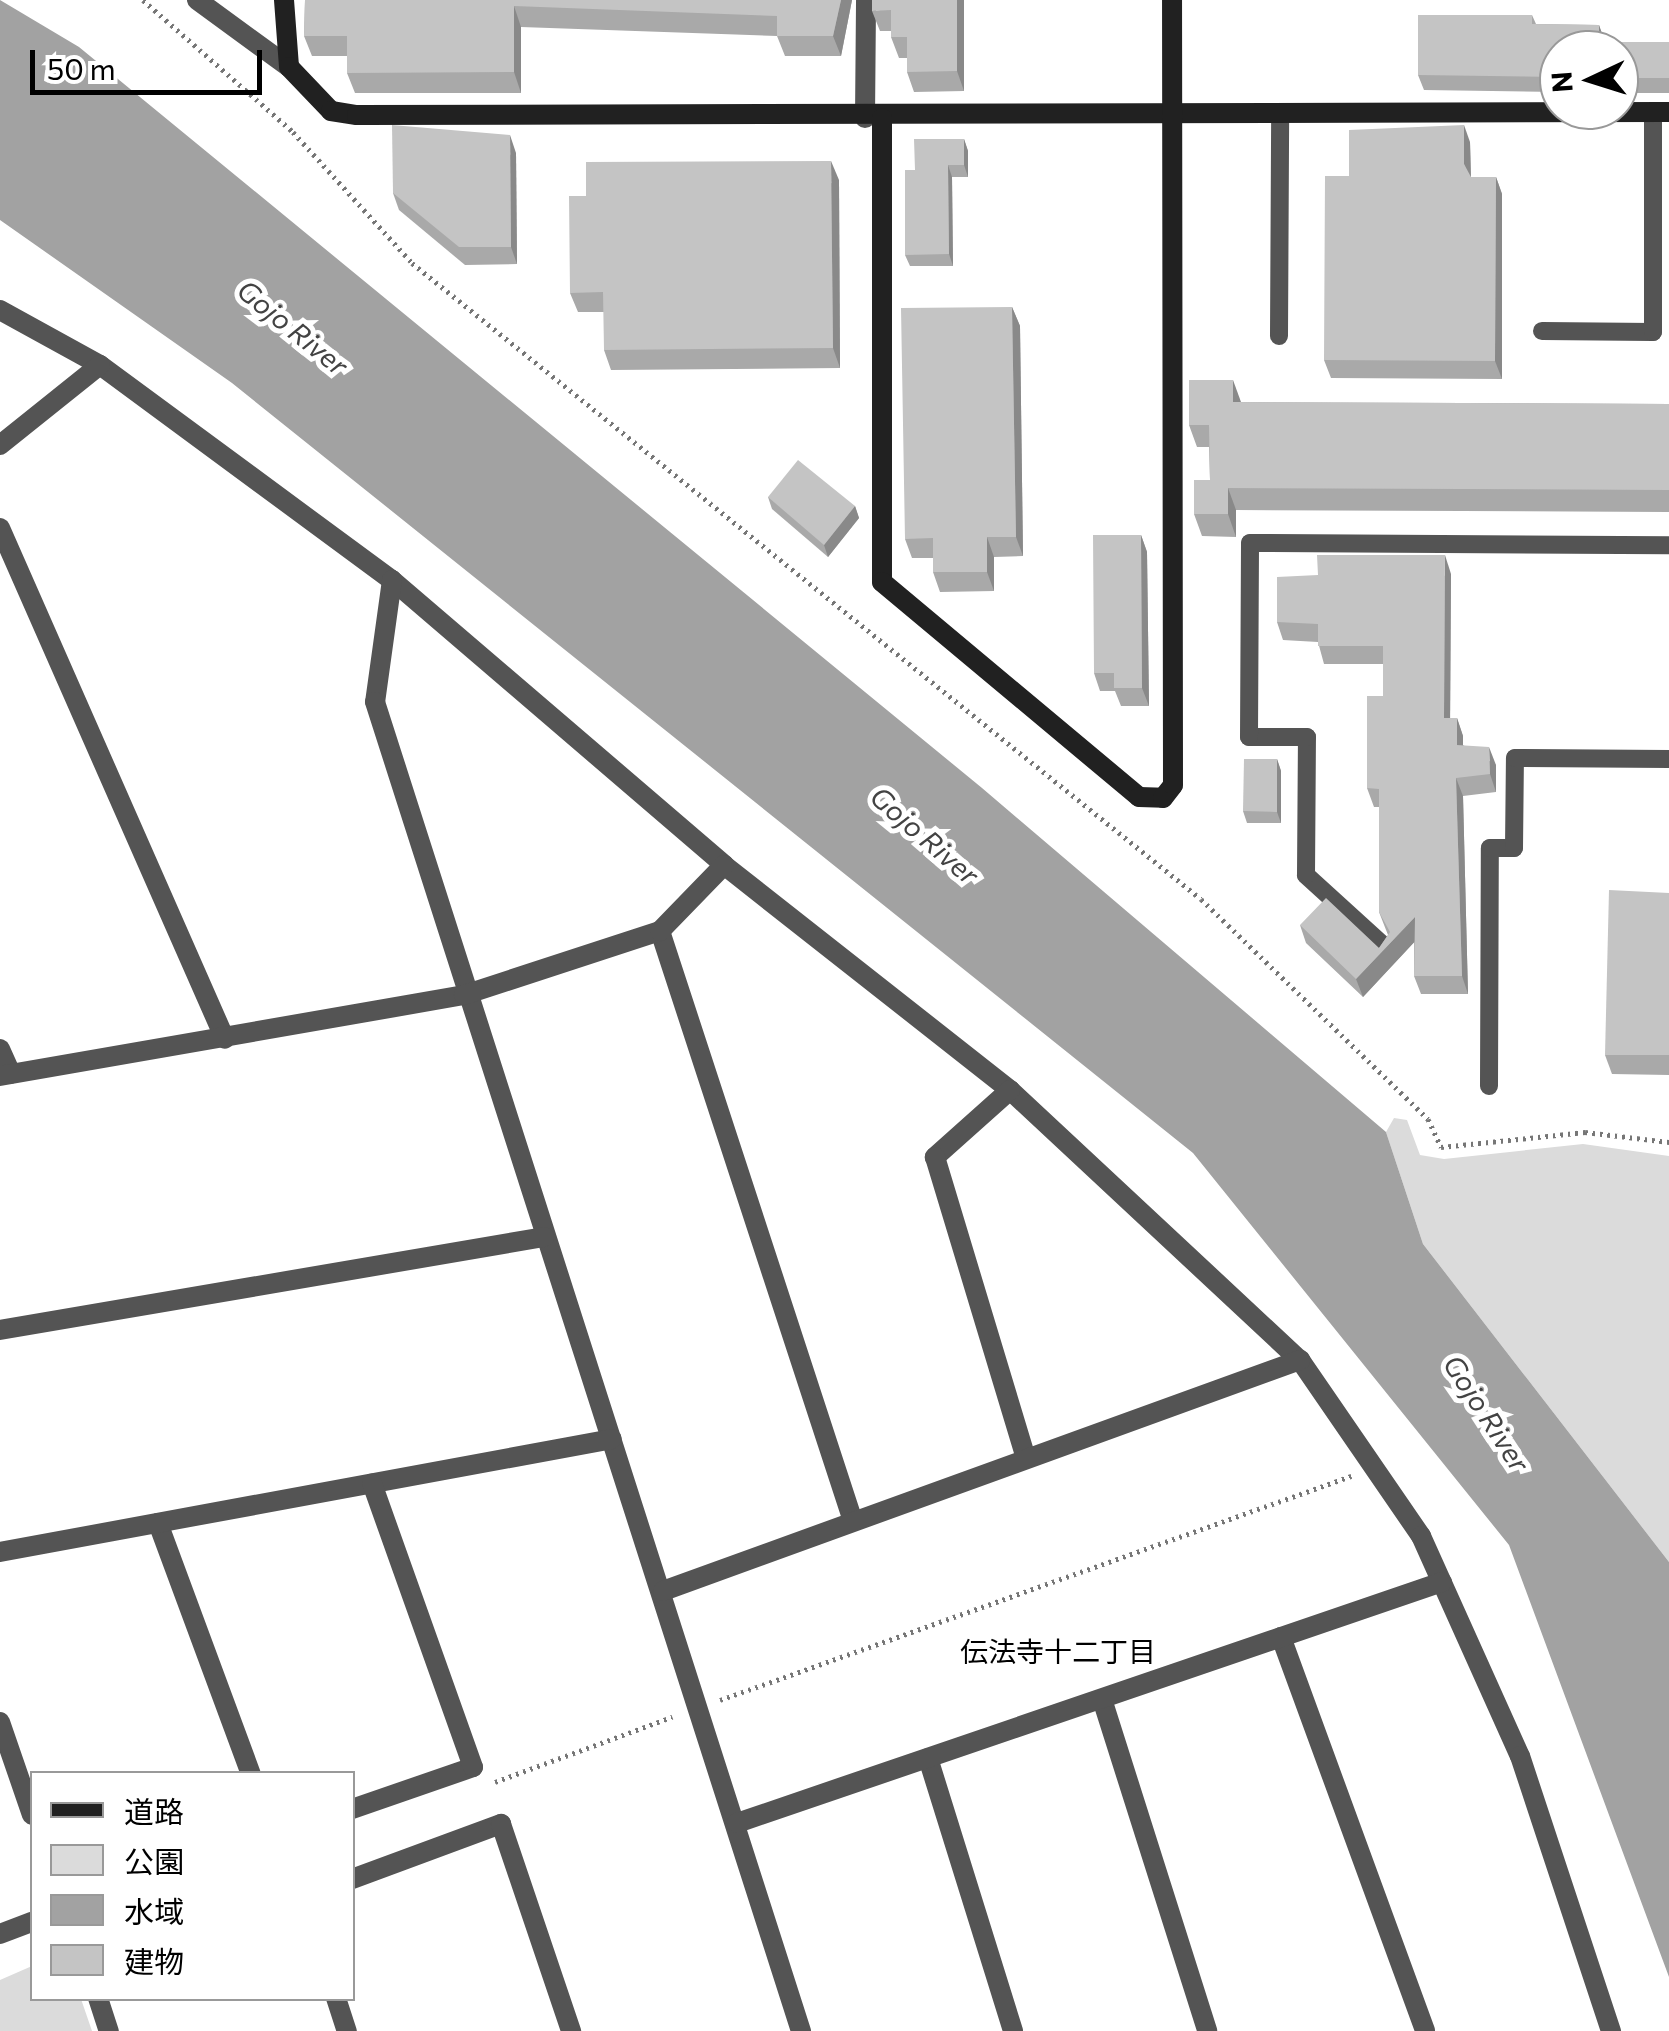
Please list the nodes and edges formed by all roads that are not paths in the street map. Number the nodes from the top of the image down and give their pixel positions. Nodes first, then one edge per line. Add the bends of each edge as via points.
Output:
1 (197, 0) edge
2 (284, 0) edge
3 (866, 0) edge
4 (1172, 0) edge
5 (289, 67) junction
6 (1661, 112) edge
7 (1280, 117) junction
8 (873, 118) junction
9 (1173, 118) junction
10 (0, 310) edge
11 (1542, 331) dead end
12 (1279, 336) dead end
13 (100, 364) junction
14 (0, 445) edge
15 (0, 528) edge
16 (1669, 545) edge
17 (392, 580) junction
18 (1669, 759) edge
19 (724, 865) junction
20 (660, 931) junction
21 (1385, 947) edge
22 (464, 995) junction
23 (225, 1038) junction
24 (0, 1049) edge
25 (6, 1075) edge
26 (1490, 1086) dead end
27 (1010, 1090) junction
28 (544, 1237) junction
29 (0, 1330) edge
30 (1300, 1360) junction
31 (612, 1438) junction
32 (1026, 1458) junction
33 (372, 1483) junction
34 (158, 1522) junction
35 (853, 1522) junction
36 (0, 1552) edge
37 (1442, 1582) junction
38 (663, 1591) junction
39 (1282, 1637) junction
40 (1102, 1698) junction
41 (0, 1722) edge
42 (928, 1758) junction
43 (250, 1771) edge
44 (30, 1808) edge
45 (355, 1809) edge
46 (736, 1824) junction
47 (355, 1878) edge
48 (30, 1923) edge
49 (0, 1934) edge
50 (99, 2001) edge
51 (337, 2001) edge
52 (110, 2031) edge
53 (347, 2031) edge
54 (572, 2031) edge
55 (801, 2031) edge
56 (1013, 2031) edge
57 (1207, 2031) edge
58 (1426, 2031) edge
59 (1611, 2031) edge

1 - 5 street
2 - 5 street
3 - 8 street
4 - 9 street
5 - 8 street via 331,111 357,115
6 - 7 street
6 - 11 lane via 1653,332
7 - 9 street
7 - 12 lane
8 - 9 street
8 - 9 street via 882,582 1150,802 1173,786
10 - 13 street
13 - 14 street
13 - 17 street
15 - 23 street
16 - 21 lane via 1250,543 1249,737 1307,738 1306,875
17 - 19 street
17 - 22 street via 376,702
18 - 26 lane via 1514,758 1514,848 1490,848
19 - 20 street
19 - 27 street
20 - 22 street
20 - 35 street
22 - 23 street
22 - 28 street
23 - 25 street
24 - 25 street
27 - 30 street
27 - 32 street via 935,1157
28 - 29 street
28 - 31 street
30 - 32 street
30 - 37 street via 1377,1466
31 - 33 street
31 - 38 street
32 - 35 street
33 - 34 street
33 - 45 street via 473,1767
34 - 36 street
34 - 43 street
35 - 38 street
37 - 39 street
37 - 59 street via 1520,1756
38 - 46 street
39 - 40 street
39 - 58 street
40 - 42 street
40 - 57 street
41 - 44 street
42 - 46 street
42 - 56 street
46 - 55 street
47 - 54 street via 501,1824
48 - 49 street
50 - 52 street
51 - 53 street

